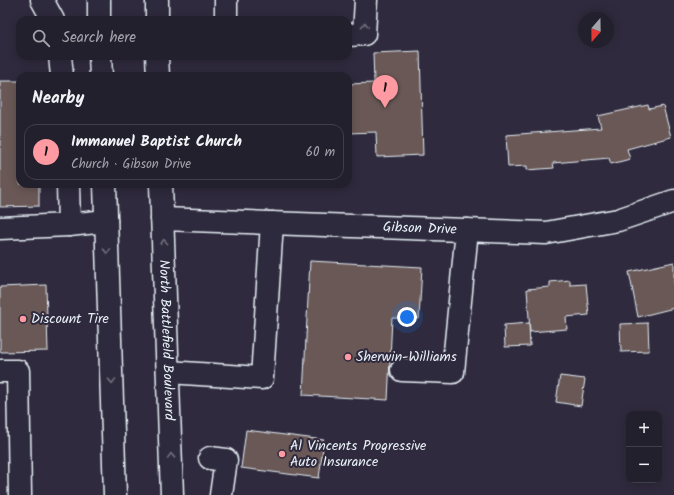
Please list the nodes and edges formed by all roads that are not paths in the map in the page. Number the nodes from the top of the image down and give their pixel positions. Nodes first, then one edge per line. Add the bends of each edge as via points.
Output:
1 (42, 0) edge
2 (99, 0) edge
3 (157, 0) edge
4 (226, 0) edge
5 (366, 0) edge
6 (51, 16) edge
7 (99, 16) edge
8 (157, 16) edge
9 (226, 16) edge
10 (352, 35) edge
11 (60, 60) edge
12 (100, 60) edge
13 (157, 60) edge
14 (62, 72) edge
15 (101, 72) edge
16 (158, 72) edge
17 (68, 188) edge
18 (105, 188) edge
19 (161, 188) edge
20 (674, 201) edge
21 (162, 219) junction
22 (106, 221) junction
23 (272, 223) junction
24 (69, 225) junction
25 (0, 228) edge
26 (467, 230) junction
27 (402, 370) dead end
28 (0, 371) edge
29 (168, 372) junction
30 (210, 458) dead end
31 (20, 495) edge
32 (115, 495) edge
33 (172, 495) edge
34 (221, 495) edge

1 - 6 main road
2 - 7 main road
3 - 8 main road
4 - 9 main road
10 -> 5 main road via 364,34
11 - 14 main road
12 - 15 main road
13 - 16 main road
17 - 24 main road
18 - 22 main road
19 - 21 main road, North Battlefield Boulevard
20 - 26 main road, Gibson Drive via 618,220 565,231 546,233
21 - 23 main road, Gibson Drive
29 -> 21 main road, North Battlefield Boulevard
22 - 24 main road
22 -> 32 main road
23 - 26 main road, Gibson Drive
23 - 29 main road via 262,378
24 - 25 main road
26 - 27 main road via 453,372
28 - 31 main road via 18,371
33 -> 29 main road, North Battlefield Boulevard
30 - 34 main road via 226,460

